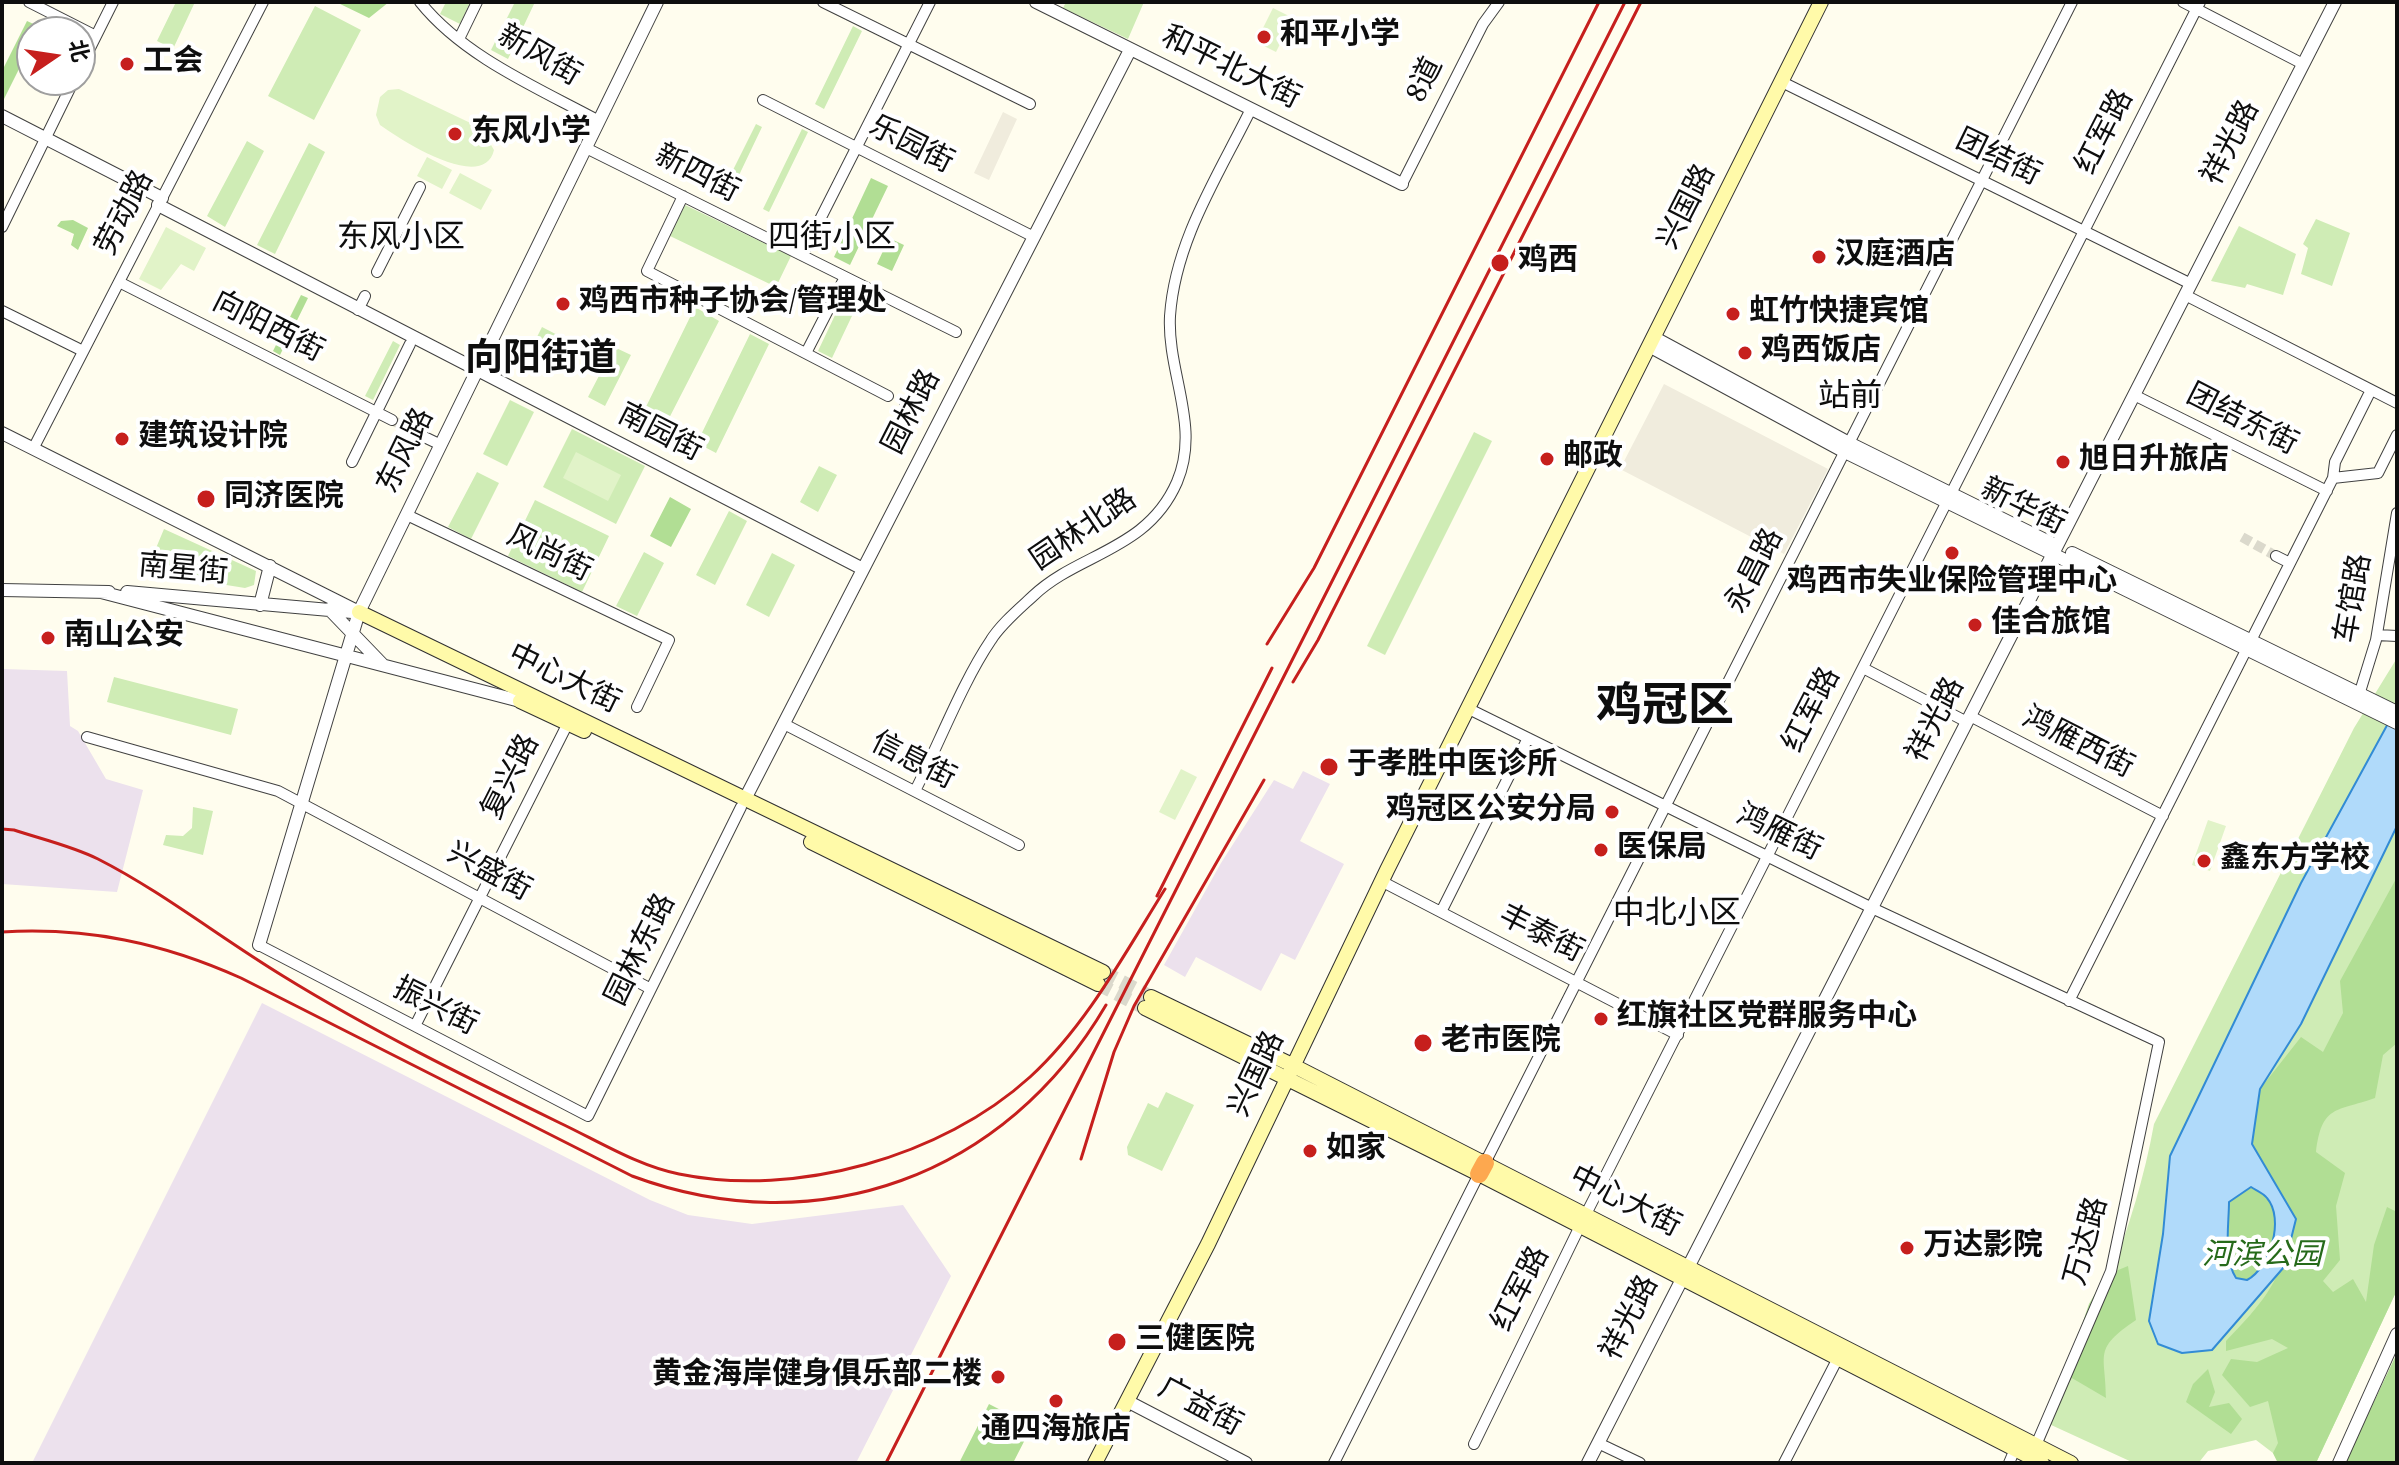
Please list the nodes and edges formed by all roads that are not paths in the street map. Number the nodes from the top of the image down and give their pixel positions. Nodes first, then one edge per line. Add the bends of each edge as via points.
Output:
1 (29, 2) edge
2 (113, 2) edge
3 (263, 2) edge
4 (420, 2) edge
5 (477, 2) edge
6 (657, 2) edge
7 (823, 2) edge
8 (930, 2) edge
9 (1036, 2) edge
10 (1499, 2) edge
11 (1821, 2) edge
12 (2072, 2) edge
13 (2183, 2) edge
14 (2335, 2) edge
15 (1052, 6) edge
16 (2198, 6) edge
17 (57, 16) edge
18 (96, 36) edge
19 (459, 39) junction
20 (908, 44) junction
21 (1130, 50) junction
22 (2303, 64) junction
23 (1782, 82) junction
24 (66, 96) edge
25 (763, 100) dead end
26 (1030, 104) dead end
27 (1251, 109) junction
28 (2, 116) edge
29 (599, 121) junction
30 (46, 138) junction
31 (857, 146) junction
32 (586, 148) junction
33 (1983, 180) junction
34 (1402, 184) joint
35 (420, 187) dead end
36 (683, 196) junction
37 (160, 202) junction
38 (2, 227) edge
39 (2085, 230) junction
40 (1034, 237) junction
41 (802, 255) junction
42 (377, 272) dead end
43 (845, 277) junction
44 (119, 282) junction
45 (2188, 289) junction
46 (365, 296) dead end
47 (358, 310) junction
48 (2, 311) edge
49 (956, 332) dead end
50 (1651, 342) junction
51 (410, 344) dead end
52 (83, 351) junction
53 (806, 353) junction
54 (477, 371) junction
55 (2371, 390) junction
56 (2134, 395) junction
57 (888, 396) dead end
58 (2397, 403) edge
59 (905, 405) dead end
60 (916, 411) dead end
61 (376, 412) junction
62 (392, 420) tunnel mouth
63 (2, 433) edge
64 (416, 433) tunnel mouth
65 (2397, 435) edge
66 (441, 445) junction
67 (1847, 448) junction
68 (33, 449) junction
69 (352, 462) dead end
70 (2333, 478) junction
71 (2327, 491) junction
72 (1949, 498) junction
73 (2397, 513) edge
74 (407, 515) junction
75 (2055, 549) junction
76 (2276, 556) tunnel mouth
77 (2290, 563) junction
78 (270, 566) junction
79 (863, 569) junction
80 (283, 572) junction
81 (2, 590) edge
82 (101, 592) junction
83 (260, 605) junction
84 (331, 610) junction
85 (359, 612) junction
86 (353, 633) junction
87 (2377, 635) junction
88 (2397, 636) edge
89 (2248, 645) junction
90 (346, 656) junction
91 (384, 665) junction
92 (1863, 668) junction
93 (2359, 695) junction
94 (520, 701) joint
95 (637, 707) dead end
96 (1467, 708) junction
97 (2377, 709) junction
98 (2397, 712) edge
99 (1968, 719) junction
100 (568, 723) junction
101 (2397, 723) edge
102 (784, 724) junction
103 (87, 737) dead end
104 (1528, 738) junction
105 (915, 791) junction
106 (302, 802) junction
107 (743, 803) junction
108 (1666, 806) junction
109 (2163, 816) junction
110 (1019, 845) dead end
111 (1767, 856) junction
112 (1381, 881) junction
113 (480, 897) junction
114 (1872, 908) junction
115 (1441, 912) junction
116 (259, 945) joint
117 (1100, 978) tunnel mouth
118 (1576, 982) junction
119 (651, 989) junction
120 (2069, 1001) junction
121 (1148, 1002) tunnel mouth
122 (415, 1026) junction
123 (1678, 1035) junction
124 (2159, 1042) joint
125 (1289, 1071) junction
126 (588, 1116) joint
127 (1479, 1175) junction
128 (1583, 1220) junction
129 (1686, 1272) junction
130 (2397, 1334) edge
131 (1838, 1358) junction
132 (1127, 1401) junction
133 (1598, 1443) junction
134 (1474, 1444) dead end
135 (2036, 1445) junction
136 (2012, 1456) edge
137 (1095, 1463) edge
138 (1246, 1463) edge
139 (1334, 1463) edge
140 (1588, 1463) edge
141 (1640, 1463) edge
142 (1784, 1463) edge
143 (2042, 1463) edge
144 (2071, 1463) edge
145 (2339, 1463) edge

1 - 17 street
2 - 18 street
3 - 37 street, 劳动路
4 - 19 street, 新风街
5 - 19 street
6 - 29 street, 东风路
7 - 20 street
8 - 20 street
9 - 15 street, 和平北大街
10 - 34 street, 8道
11 - 23 main road, 兴国路
12 - 33 street, 永昌路
13 - 16 street
14 - 22 street, 祥光路
15 - 21 street, 和平北大街
16 - 22 street
16 - 39 street, 红军路
19 - 29 street, 新风街
20 - 26 street
20 - 31 street
21 - 27 street, 和平北大街
21 - 40 street, 园林路
22 - 45 street, 祥光路
23 - 33 street, 团结街
23 - 50 main road, 兴国路
24 - 30 street
25 - 31 street, 乐园街
27 - 34 street, 和平北大街
27 - 105 street, 园林北路 via 1195,221 1173,287 1171,351 1185,416 1186,449 1177,483 1160,510 1131,537 1052,580 991,638
28 - 30 street
29 - 32 street, 东风路
30 - 37 street, 南园街
30 - 38 street
31 - 40 street, 乐园街
31 - 41 street
32 - 36 street, 新四街
32 - 54 street, 东风路
33 - 39 street, 团结街
33 - 67 street, 永昌路
35 - 42 street
36 - 41 street, 新四街
36 - 53 street via 647,271
37 - 44 street, 劳动路
37 - 47 street, 南园街
39 - 45 street, 团结街
39 - 72 street, 红军路
40 - 79 street, 园林路
41 - 43 street, 新四街
43 - 49 street, 新四街
43 - 53 street
44 - 52 street, 劳动路
44 - 61 street, 向阳西街
45 - 55 street, 团结街
45 - 56 street, 祥光路
46 - 47 street
47 - 54 street, 南园街
48 - 52 street
50 - 67 street, 新华街
50 - 96 main road, 兴国路
51 - 61 street
52 - 68 street, 劳动路
53 - 57 street
54 - 66 street, 东风路
54 - 79 street, 南园街
55 - 58 street, 团结街
55 - 70 street via 2335,462
56 - 71 street, 团结东街
56 - 75 street, 祥光路
59 - 60 street
61 - 62 street, 向阳西街
61 - 69 street
63 - 68 street, 中心大街
64 - 66 street
65 - 70 street via 2378,473
66 - 74 street, 东风路
67 - 72 street, 新华街
67 - 108 street, 永昌路
68 - 78 street, 中心大街
70 - 71 street
71 - 77 street
72 - 75 street, 新华街
72 - 92 street, 红军路
73 - 87 street, 车馆路
74 - 85 street, 东风路
74 - 95 street, 风尚街 via 669,640
75 - 89 street, 新华街
75 - 99 street, 祥光路
76 - 77 street
77 - 89 street
78 - 80 street, 中心大街
78 - 83 street
79 - 102 street, 园林路
80 - 84 street
80 - 85 street, 中心大街
81 - 82 street, 南星街
82 - 83 street, 南星街
82 - 90 street
83 - 84 street, 南星街
84 - 85 street, 南星街
84 - 86 street
85 - 86 street, 东风路
85 - 107 main road, 中心大街
86 - 90 street, 东风路
86 - 91 street
87 - 88 street
87 - 93 street, 车馆路
89 - 93 street, 新华街
89 - 97 street, 新华街
89 - 109 street
90 - 91 street
90 - 106 street, 东风路
91 - 94 street
92 - 99 street, 鸿雁西街
92 - 111 street, 红军路
93 - 97 street, 新华街
94 - 100 main road, 中心大街
96 - 104 street, 鸿雁街
96 - 112 main road, 兴国路
97 - 98 street
97 - 101 street
99 - 109 street, 鸿雁西街
99 - 114 street, 祥光路
100 - 107 main road, 中心大街
100 - 113 street, 复兴路
102 - 105 street, 信息街
102 - 107 street, 园林路
103 - 106 street, 兴盛街
104 - 108 street, 鸿雁街
104 - 115 street
105 - 110 street, 信息街
106 - 113 street, 兴盛街
106 - 116 street, 东风路
107 - 117 main road, 中心大街
107 - 119 street, 园林东路
108 - 111 street, 鸿雁街
108 - 118 street, 永昌路
109 - 120 street
111 - 114 street, 鸿雁街
111 - 123 street, 红军路
112 - 115 street, 丰泰街
112 - 125 main road, 兴国路
113 - 119 street, 兴盛街
113 - 122 street, 复兴路
114 - 120 street, 鸿雁街
114 - 129 street, 祥光路
115 - 118 street, 丰泰街
116 - 122 street, 振兴街
118 - 123 street, 丰泰街
118 - 127 street, 永昌路
119 - 126 street, 园林东路
120 - 124 street, 鸿雁街
121 - 125 main road, 中心大街
122 - 126 street, 振兴街
123 - 128 street, 红军路
124 - 135 street, 万达路 via 2111,1271
125 - 127 main road, 中心大街
125 - 132 main road, 兴国路
127 - 128 main road, 中心大街
127 - 139 street, 永昌路
128 - 129 main road, 中心大街
128 - 134 street, 红军路
129 - 131 main road, 中心大街
129 - 133 street, 祥光路
129 - 135 main road, 中心大街
130 - 145 street
131 - 136 main road, 中心大街
131 - 142 street
132 - 137 main road, 兴国路
132 - 138 street, 广益街
133 - 140 street, 祥光路
133 - 141 street
135 - 144 main road, 中心大街
136 - 143 main road, 中心大街

